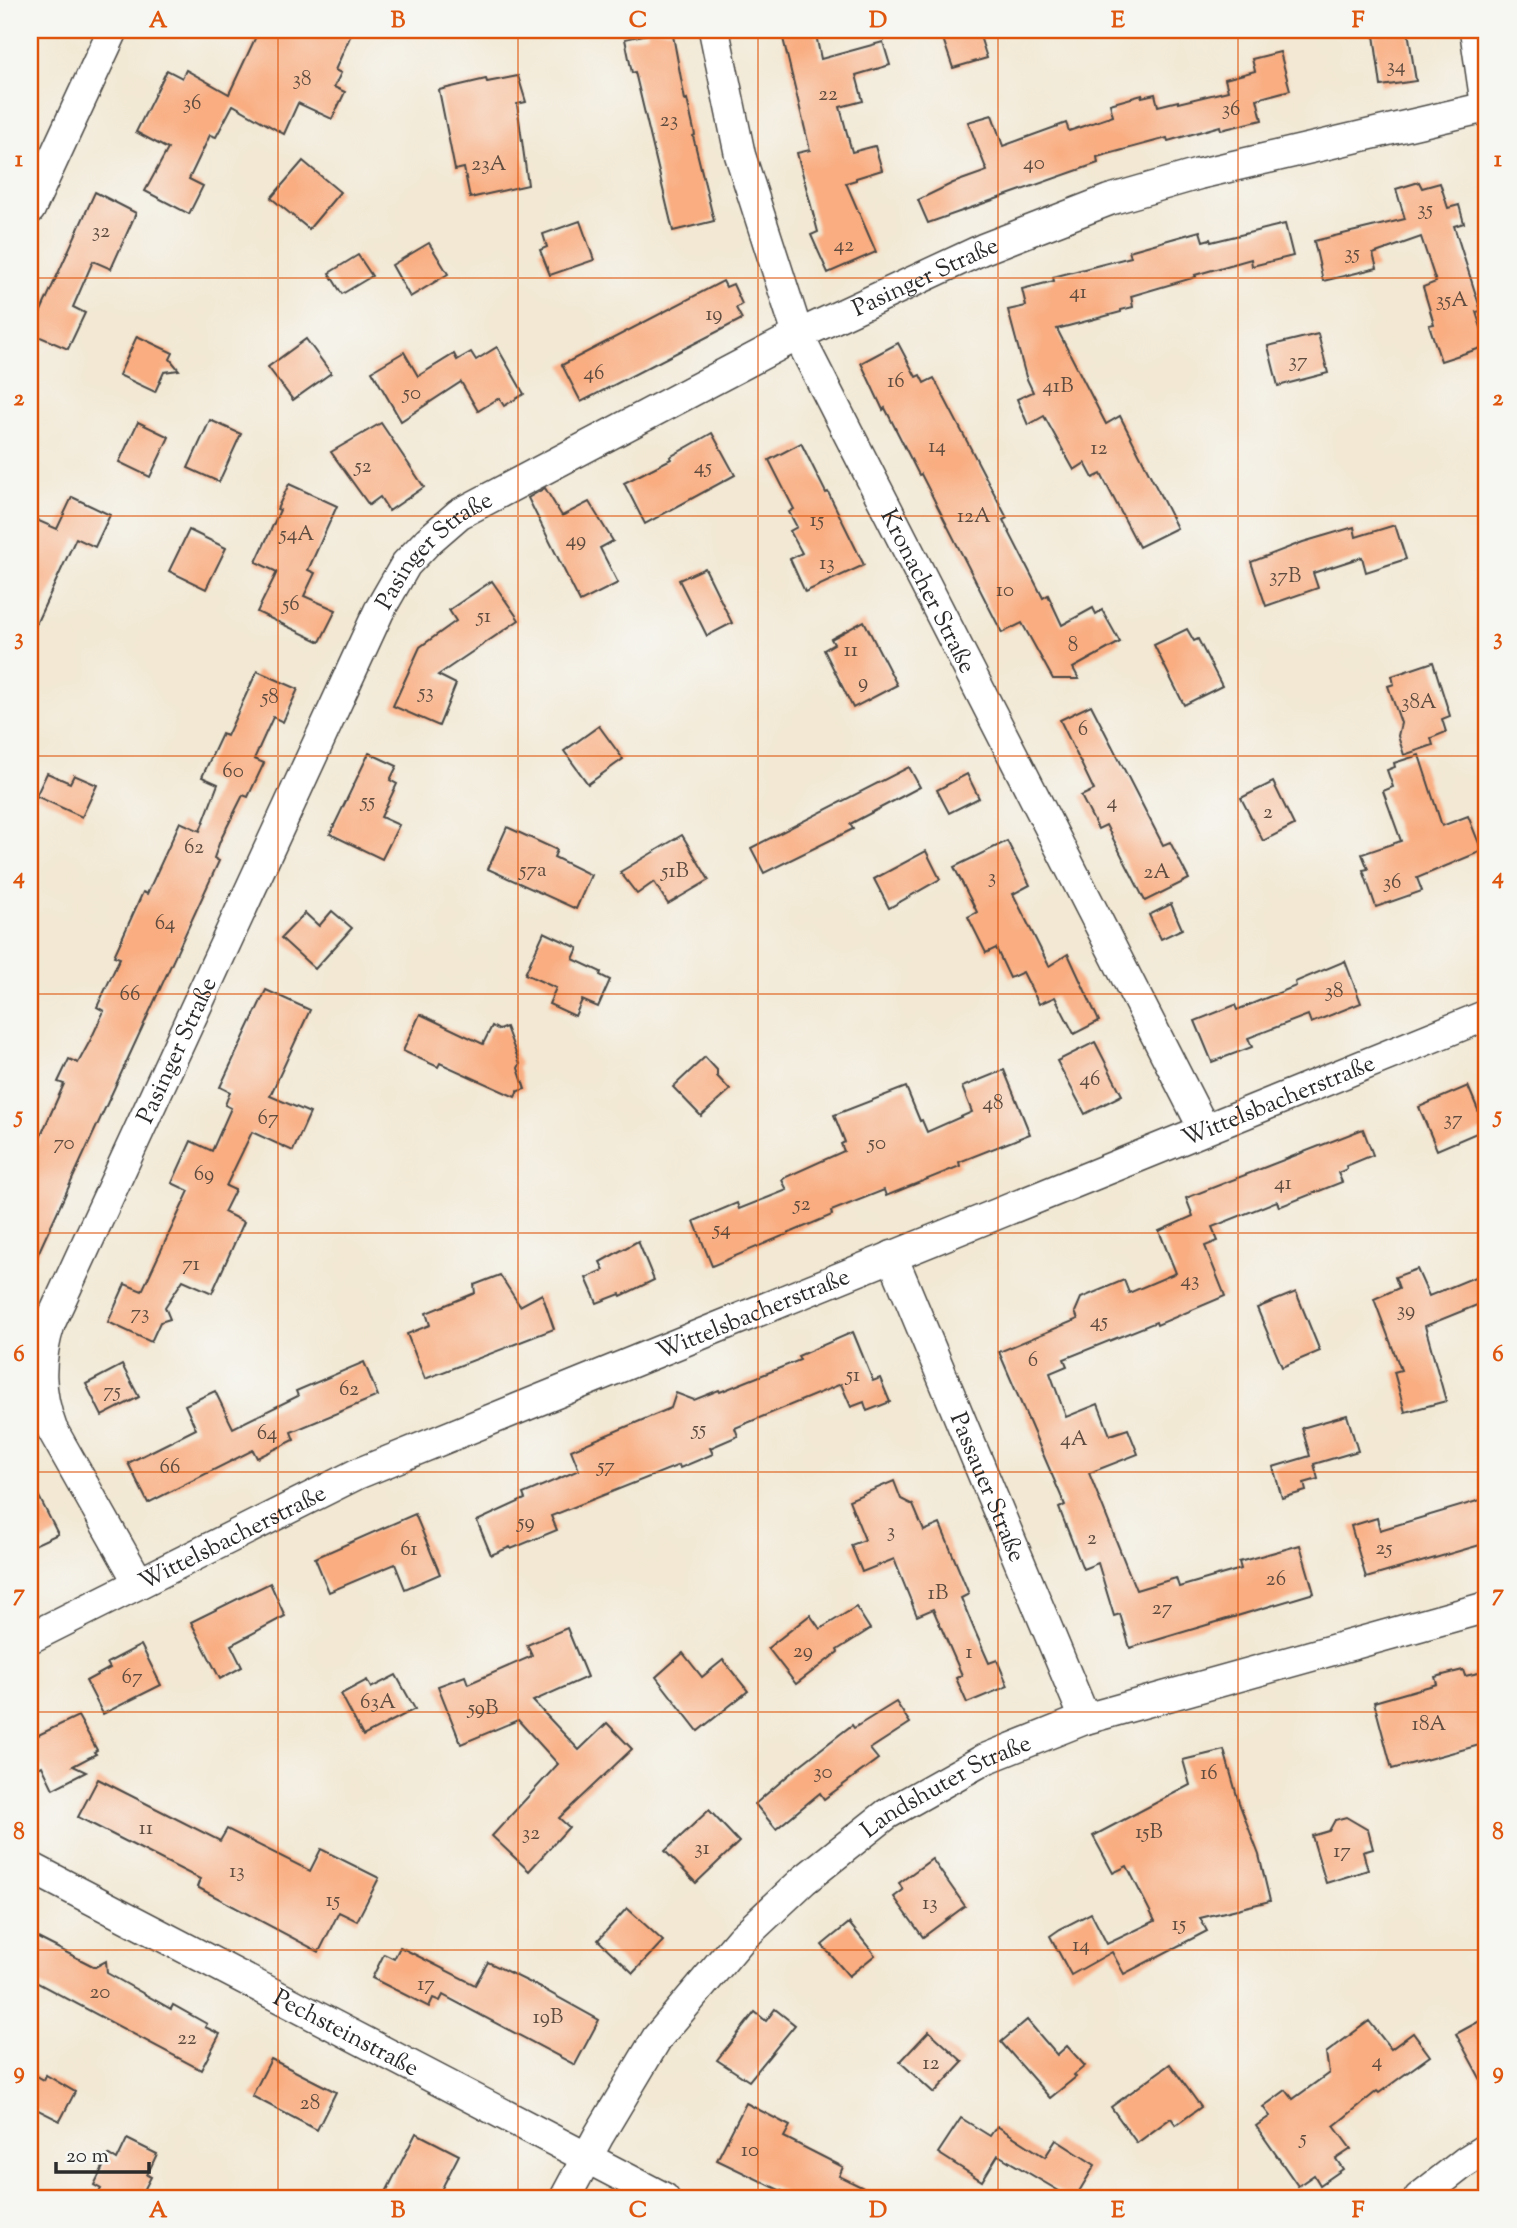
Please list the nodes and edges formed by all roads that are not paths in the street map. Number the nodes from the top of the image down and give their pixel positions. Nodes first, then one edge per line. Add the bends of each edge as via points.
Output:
1 (113, 30) edge
2 (714, 30) edge
3 (1475, 30) edge
4 (1487, 109) edge
5 (30, 209) edge
6 (799, 335) junction
7 (1487, 1015) edge
8 (1204, 1129) junction
9 (892, 1255) junction
10 (139, 1583) junction
11 (1487, 1607) edge
12 (30, 1638) edge
13 (1084, 1719) junction
14 (30, 1867) edge
15 (1487, 2148) edge
16 (586, 2158) junction
17 (565, 2198) edge
18 (664, 2198) edge
19 (1419, 2198) edge

1 - 5 street
2 - 6 street, Kronacher Straße via 740,155
3 - 4 street
4 - 6 street, Pasinger Straße via 1199,174 1109,200 983,249
6 - 8 street, Kronacher Straße
6 - 10 street, Pasinger Straße via 459,514 406,564 379,611 45,1339 41,1394 52,1429
7 - 8 street, Wittelsbacherstraße
8 - 9 street, Wittelsbacherstraße
9 - 10 street, Wittelsbacherstraße via 357,1474
9 - 13 street, Passauer Straße
10 - 12 street, Wittelsbacherstraße
11 - 13 street, Landshuter Straße
13 - 16 street, Landshuter Straße via 985,1759 887,1814 804,1880 741,1939 657,2038
14 - 16 street, Pechsteinstraße
15 - 19 street
16 - 17 street, Landshuter Straße
16 - 18 street, Pechsteinstraße

